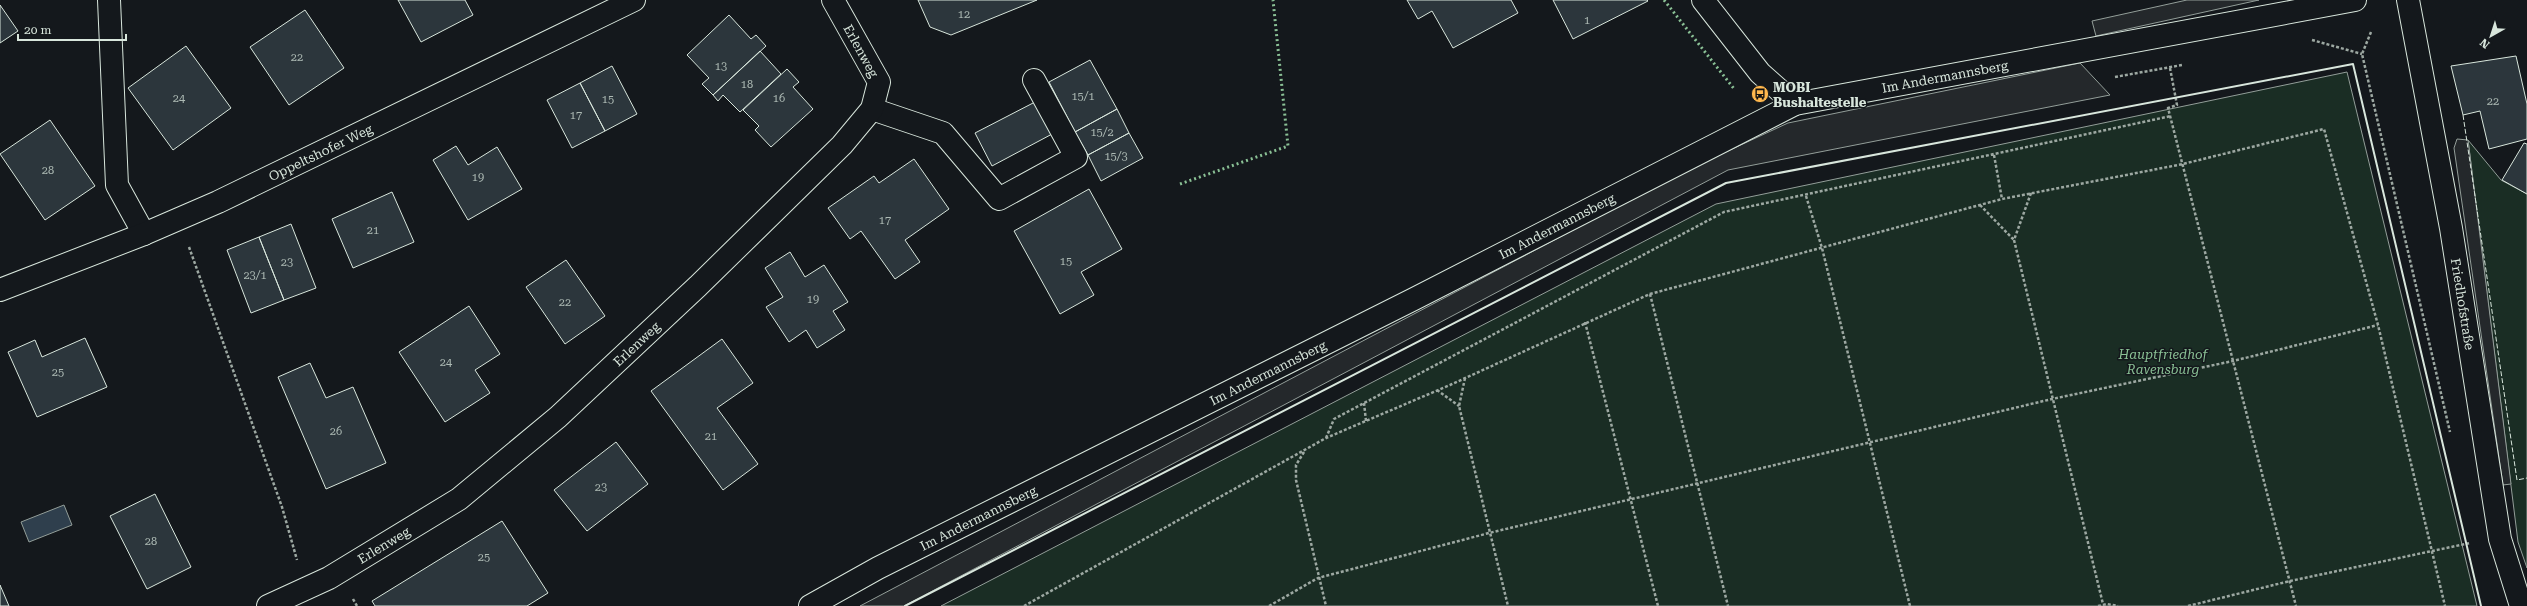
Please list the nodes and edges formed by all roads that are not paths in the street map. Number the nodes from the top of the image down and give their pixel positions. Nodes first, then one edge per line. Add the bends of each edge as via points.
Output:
1 (109, 0) edge
2 (634, 0) edge
3 (833, 0) edge
4 (1703, 0) edge
5 (2355, 0) edge
6 (2408, 0) edge
7 (1034, 80) dead end
8 (1795, 104) junction
9 (872, 109) junction
10 (144, 234) junction
11 (0, 290) edge
12 (268, 606) edge
13 (810, 606) edge
14 (2521, 606) edge

1 - 10 street via 117,185
2 - 10 street, Oppeltshofer Weg via 218,202
3 - 9 street, Erlenweg via 879,82
4 - 8 street via 1760,73
5 - 8 street, Im Andermannsberg
6 - 14 street, Friedhofstraße via 2451,228 2500,539
7 - 9 street via 1076,157 999,199 942,133
8 - 13 street, Im Andermannsberg via 878,568
9 - 12 street, Erlenweg via 842,145 698,286 558,417 464,495 329,578
10 - 11 street, Oppeltshofer Weg

